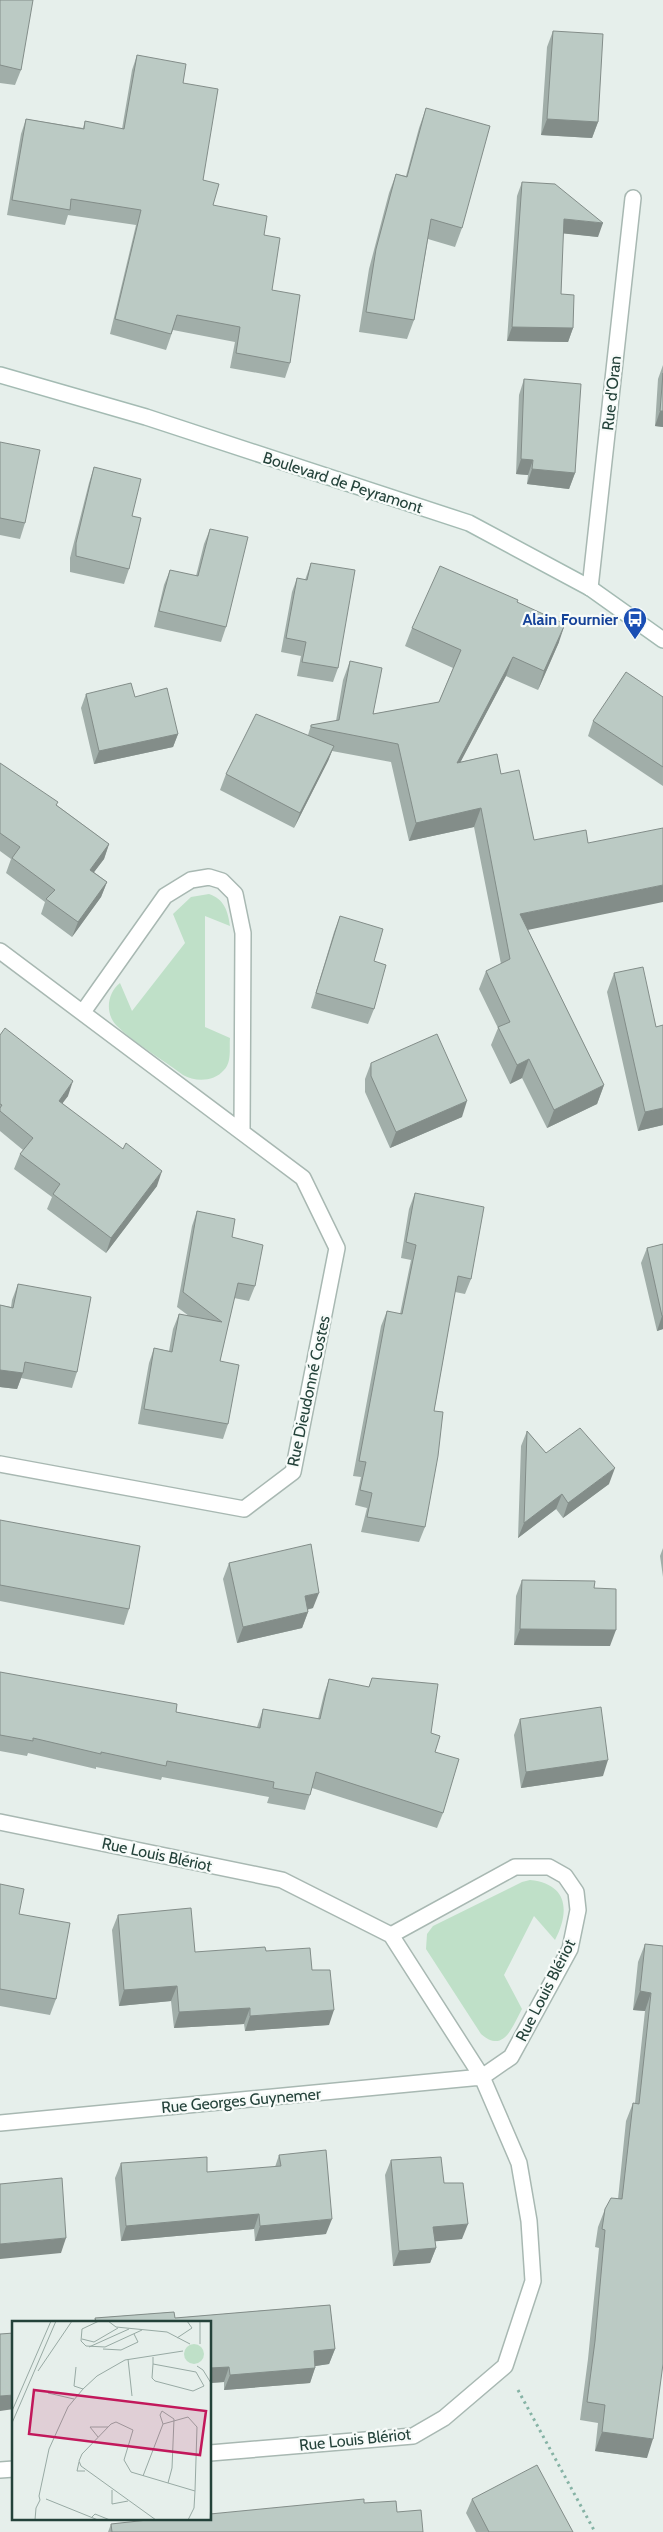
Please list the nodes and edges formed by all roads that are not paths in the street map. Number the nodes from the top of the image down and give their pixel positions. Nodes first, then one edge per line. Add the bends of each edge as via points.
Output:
1 (632, 198) dead end
2 (0, 375) edge
3 (590, 588) junction
4 (663, 640) edge
5 (0, 951) edge
6 (83, 1012) junction
7 (242, 1131) junction
8 (0, 1464) edge
9 (0, 1822) edge
10 (391, 1935) junction
11 (482, 2077) junction
12 (0, 2123) edge
13 (211, 2453) edge

1 - 3 street, Rue d'Oran
2 - 3 street, Boulevard de Peyramont via 146,417 469,523
3 - 4 street, Boulevard de Peyramont
5 - 6 street, Rue Dieudonné Costes
6 - 7 street, Rue Dieudonné Costes
6 - 7 street via 165,896 191,880 209,877 222,881 235,894 243,932
7 - 8 street, Rue Dieudonné Costes via 304,1178 337,1248 293,1472 244,1509
9 - 10 street, Rue Louis Blériot via 282,1880
10 - 11 street
10 - 11 street, Rue Louis Blériot via 515,1867 548,1867 565,1876 576,1892 578,1910 570,1949 511,2057
11 - 12 street, Rue Georges Guynemer
11 - 13 street, Rue Louis Blériot via 519,2163 529,2221 533,2281 505,2366 444,2418 413,2436

